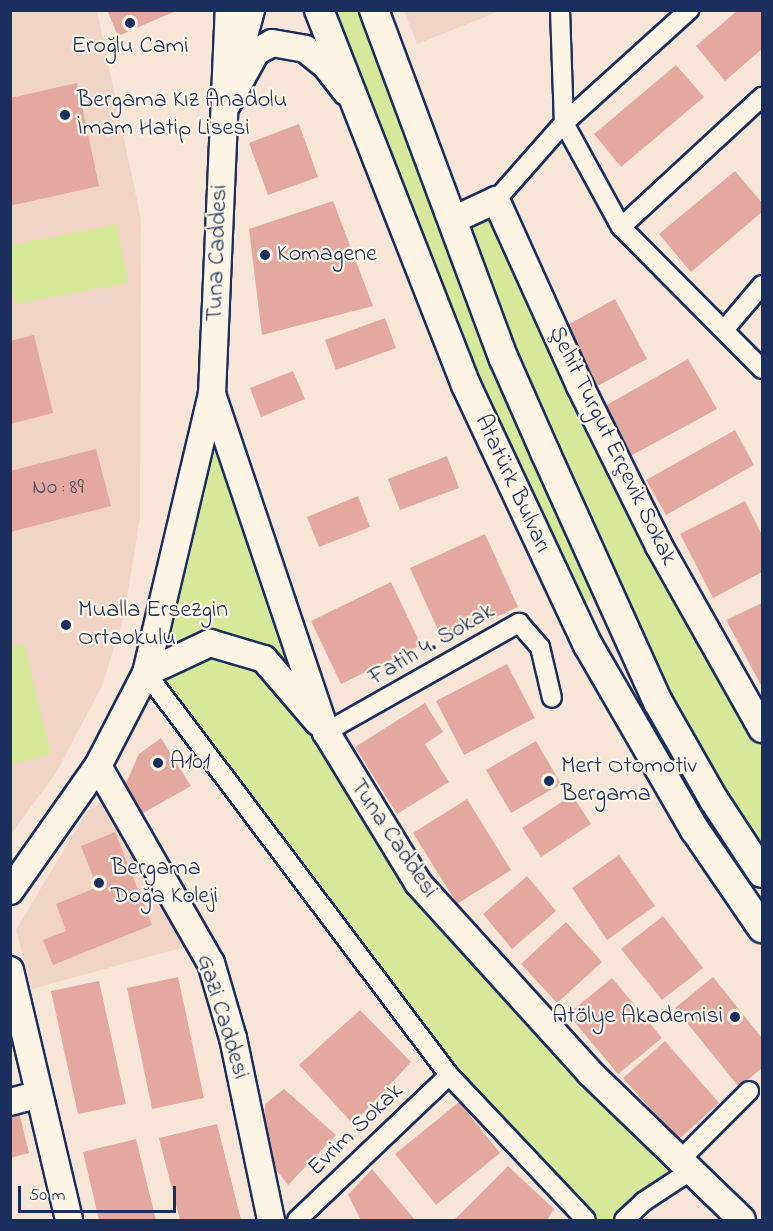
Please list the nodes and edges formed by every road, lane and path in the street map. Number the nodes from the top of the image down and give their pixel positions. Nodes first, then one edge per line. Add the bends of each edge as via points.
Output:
1 (229, 10) edge
2 (251, 10) edge
3 (319, 10) edge
4 (374, 10) edge
5 (560, 10) edge
6 (688, 10) edge
7 (762, 97) edge
8 (359, 111) junction
9 (224, 112) junction
10 (564, 123) junction
11 (496, 200) junction
12 (453, 220) junction
13 (621, 227) junction
14 (762, 285) edge
15 (724, 330) junction
16 (760, 362) edge
17 (212, 394) junction
18 (146, 673) junction
19 (552, 698) dead end
20 (762, 729) edge
21 (326, 732) junction
22 (98, 766) junction
23 (762, 873) edge
24 (10, 891) edge
25 (762, 928) edge
26 (10, 970) edge
27 (449, 1075) junction
28 (749, 1091) dead end
29 (39, 1094) junction
30 (10, 1102) edge
31 (684, 1166) junction
32 (69, 1221) edge
33 (271, 1221) edge
34 (297, 1221) edge
35 (586, 1221) edge
36 (624, 1221) edge
37 (742, 1221) edge

1 - 9 main road, Tuna Caddesi
2 - 9 main road, Tuna Caddesi
3 - 8 main road, Atatürk Bulvarı
4 - 12 main road, Atatürk Bulvarı
5 - 10 street
6 - 10 street
7 - 13 street
8 - 9 main road via 327,66 305,49 280,43 256,52
8 - 25 main road, Atatürk Bulvarı via 466,385 588,645 695,830
9 - 17 main road, Tuna Caddesi
10 - 11 street
10 - 13 street
11 - 12 main road
11 - 20 main road, Şehit Turgut Erçevik Sokak via 580,386 659,546
12 - 23 main road, Atatürk Bulvarı via 504,359 658,702 714,800
13 - 15 street
14 - 15 street
15 - 16 street
17 - 18 main road, Tuna Caddesi
17 - 21 main road, Tuna Caddesi
18 - 21 main road via 210,643 264,660
18 - 22 main road, Tuna Caddesi
18 - 27 street
19 - 21 street, Fatih 4. Sokak via 540,647 519,623
21 - 31 main road, Tuna Caddesi via 418,883 590,1073
22 - 24 main road, Tuna Caddesi
22 - 33 main road, Gazi Caddesi via 211,963 233,1038
26 - 29 main road
27 - 34 street, Evrim Sokak
27 - 35 street
28 - 31 street
29 - 30 main road
29 - 32 main road
31 - 36 street
31 - 37 main road, Tuna Caddesi

